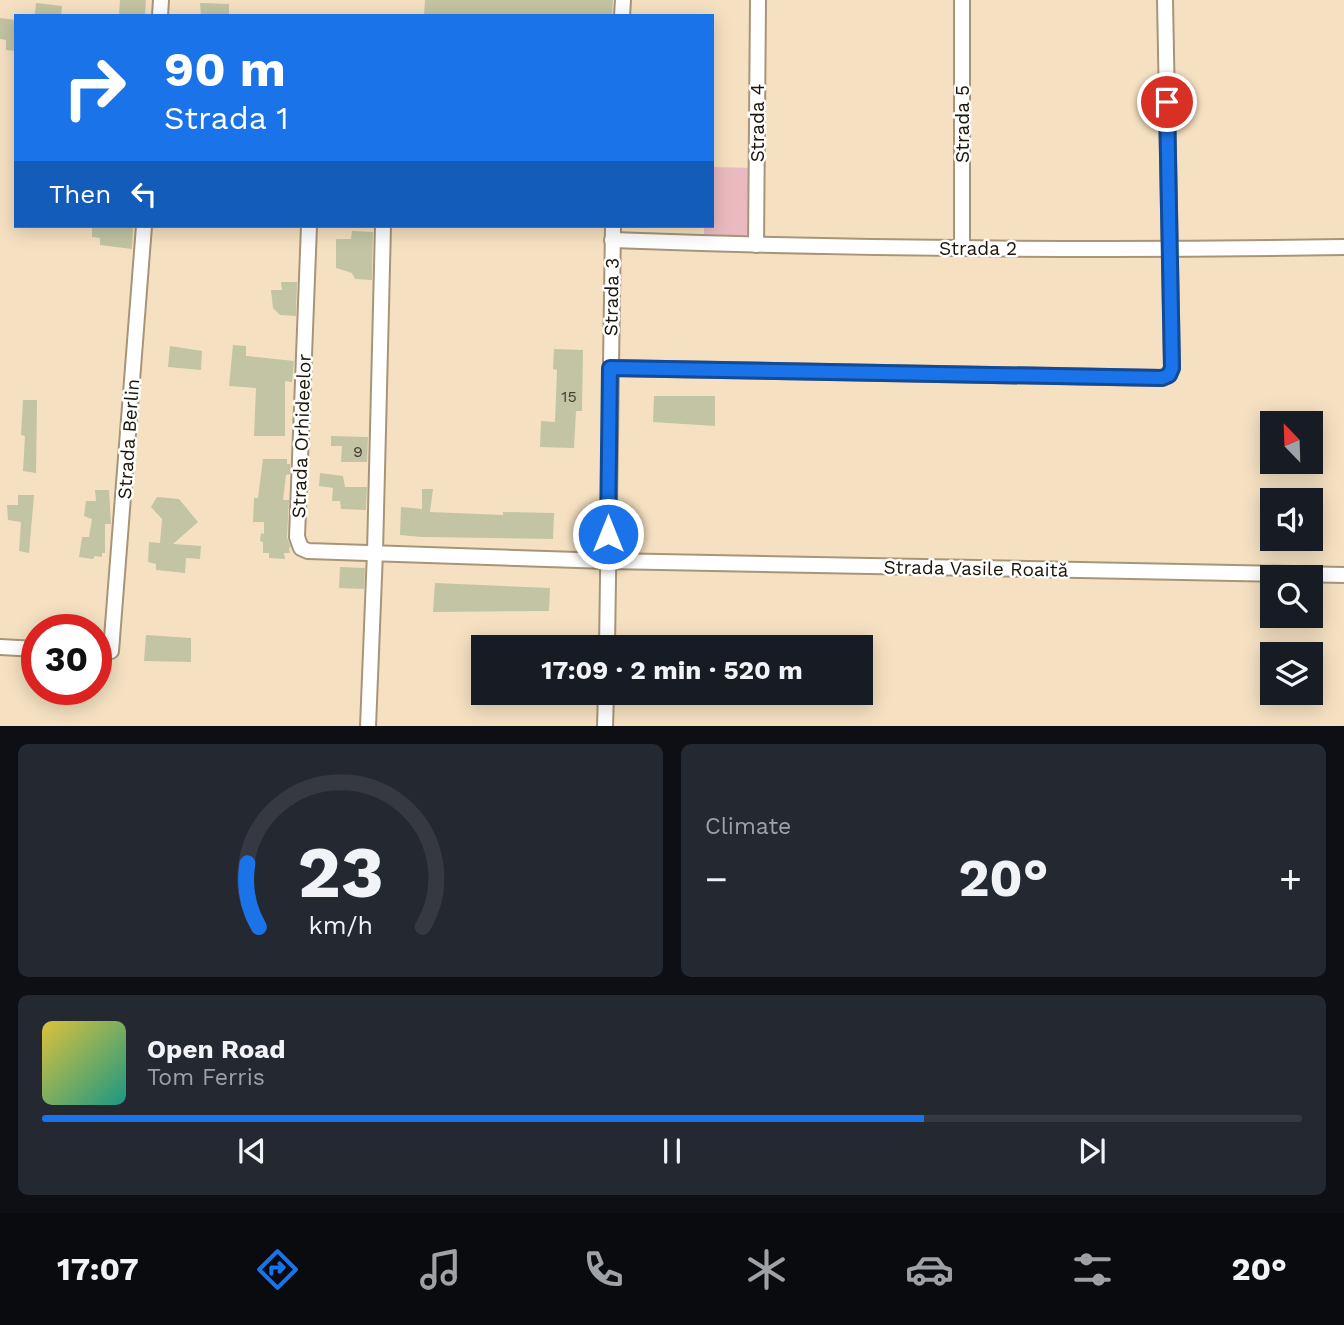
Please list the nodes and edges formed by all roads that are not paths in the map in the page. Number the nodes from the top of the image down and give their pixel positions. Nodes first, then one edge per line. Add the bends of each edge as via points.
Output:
1 (758, 0) edge
2 (962, 0) edge
3 (1165, 0) edge
4 (144, 228) edge
5 (309, 228) edge
6 (383, 228) edge
7 (612, 233) edge
8 (756, 245) junction
9 (1344, 247) edge
10 (962, 248) junction
11 (1170, 249) junction
12 (610, 368) junction
13 (375, 552) junction
14 (608, 561) junction
15 (1344, 575) edge
16 (107, 614) edge
17 (607, 635) edge
18 (0, 647) edge
19 (21, 648) edge
20 (606, 705) edge
21 (368, 726) edge
22 (605, 726) edge

1 - 8 street, Strada 4
2 - 10 street, Strada 5
3 - 11 street
4 - 16 street, Strada Berlin
5 - 13 street, Strada Orhideelor via 297,537 301,548 308,551
6 - 13 street
7 - 8 street, Strada 2
7 - 12 street, Strada 3
8 - 10 street, Strada 2
9 - 11 street, Strada 2
10 - 11 street, Strada 2
11 - 12 street via 1172,368 1162,378
12 - 14 street, Strada 3
13 - 14 street, Strada Orhideelor
13 - 21 street
14 - 15 street, Strada Vasile Roaită
14 - 17 street, Strada 3
18 - 19 street
20 - 22 street

